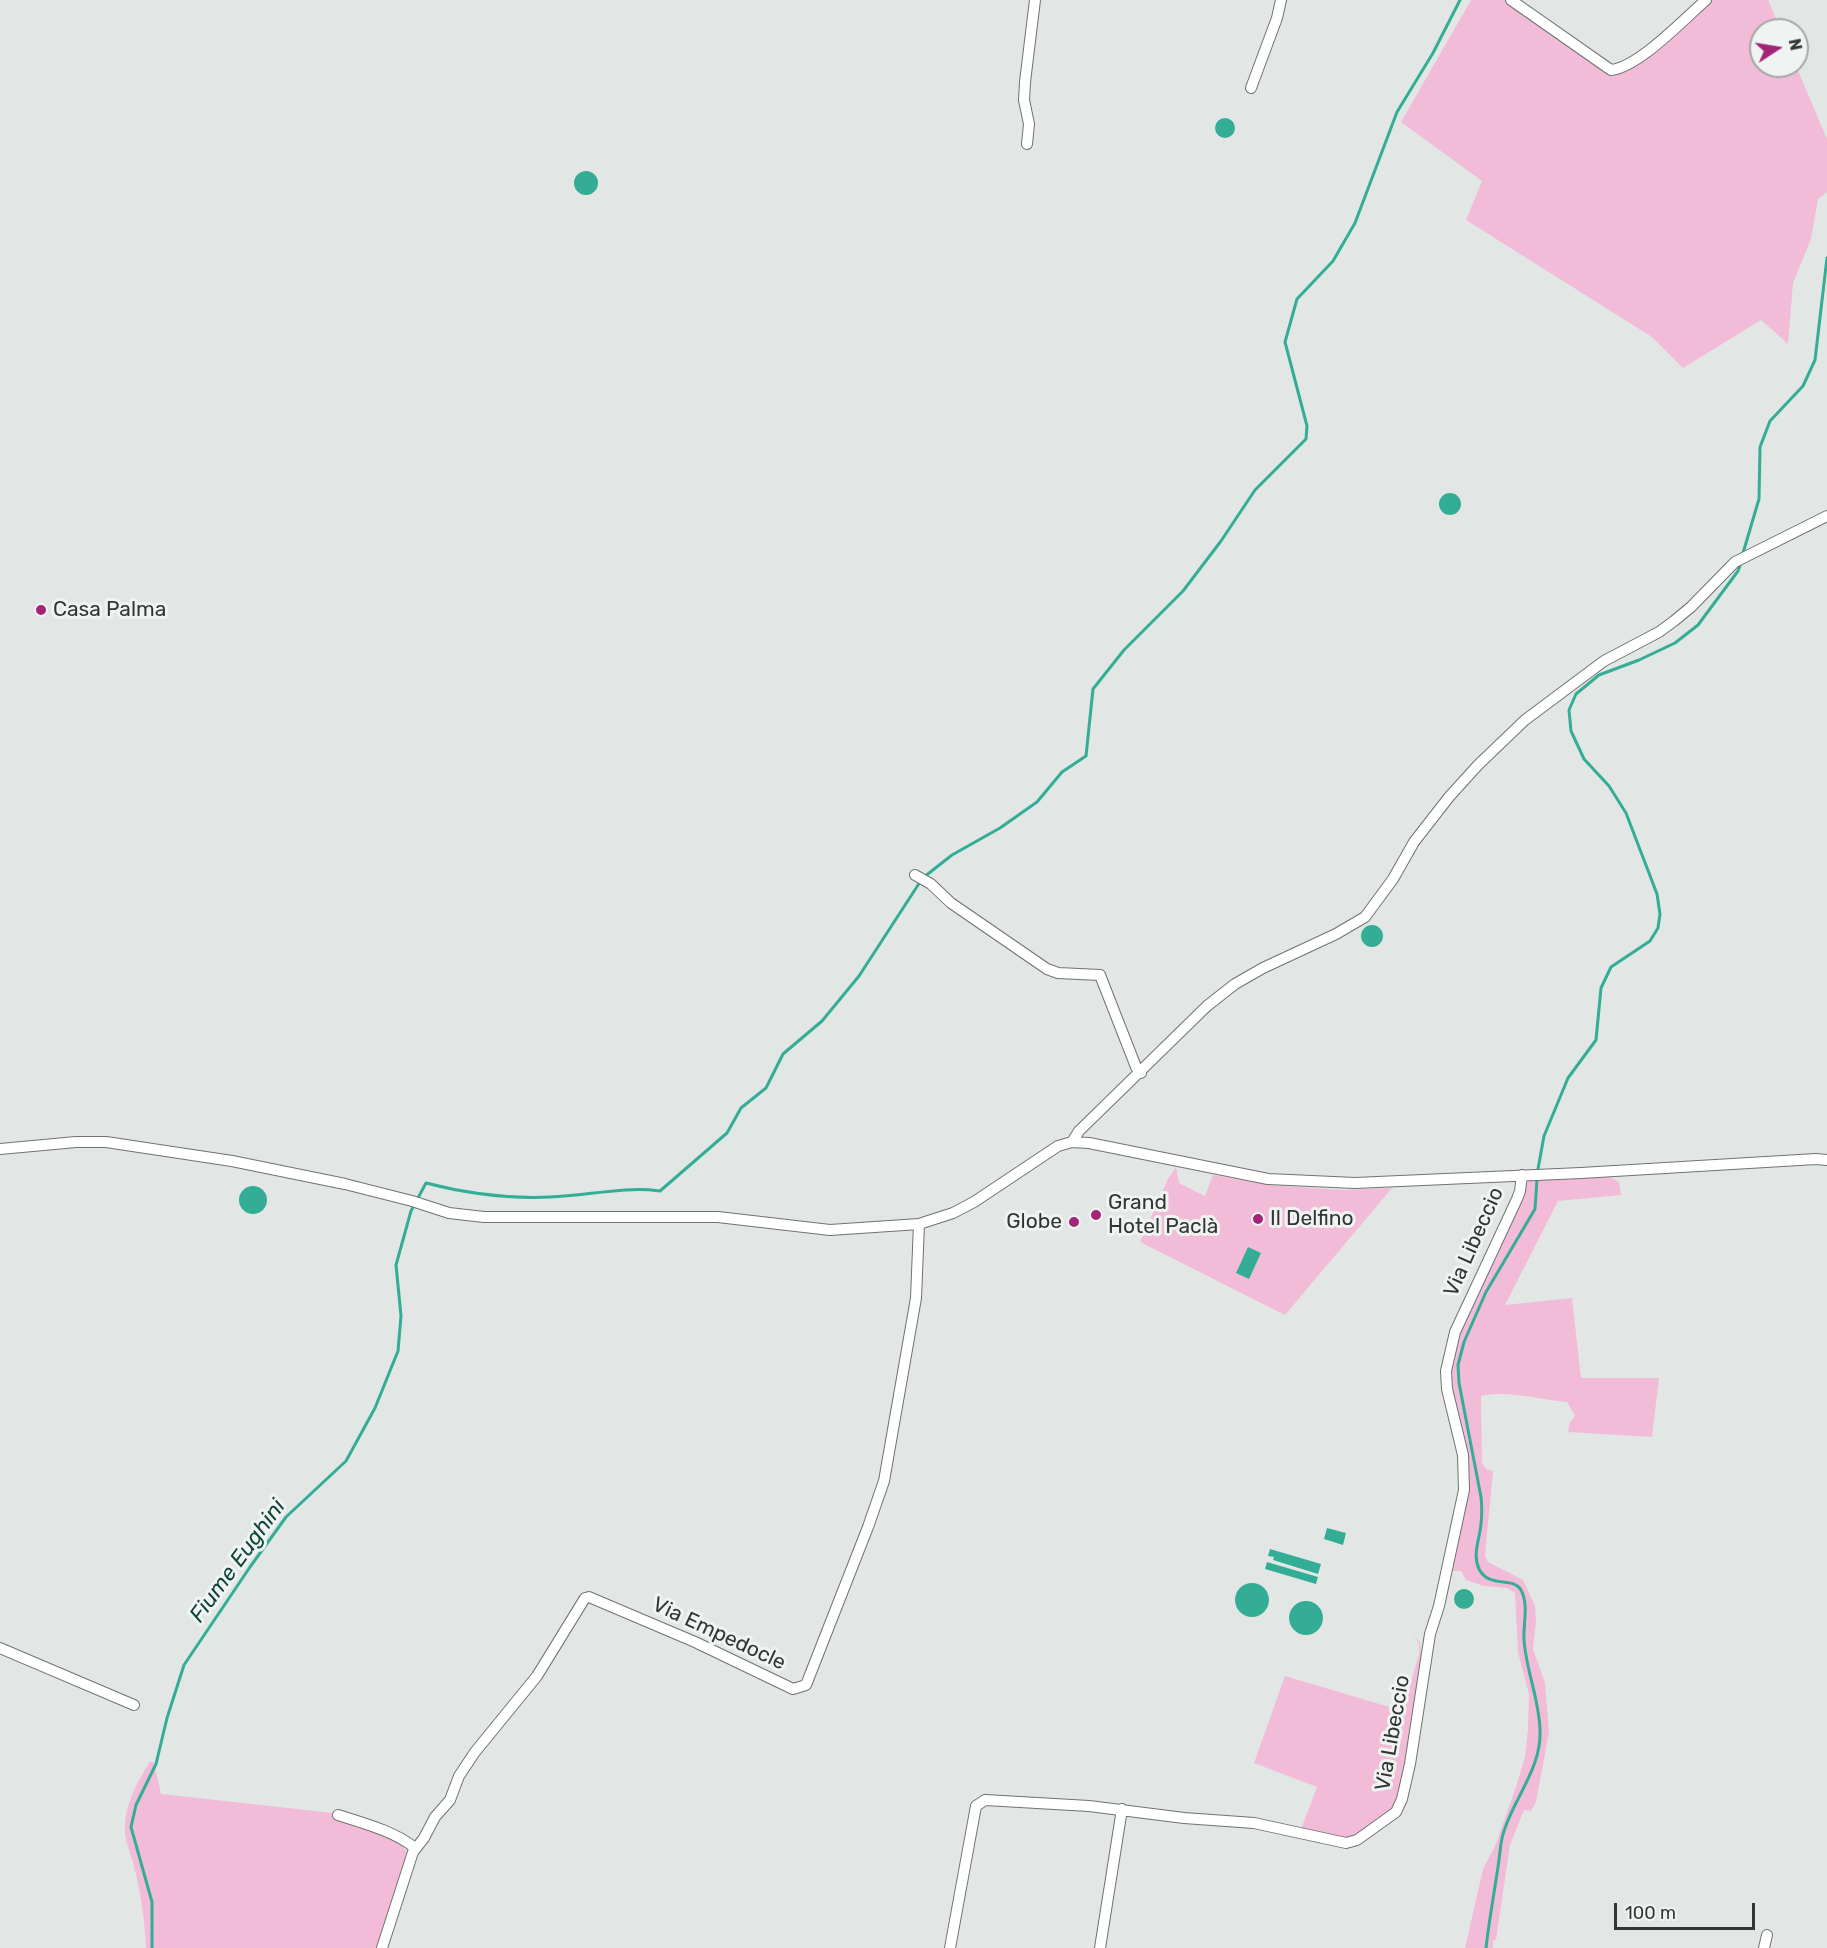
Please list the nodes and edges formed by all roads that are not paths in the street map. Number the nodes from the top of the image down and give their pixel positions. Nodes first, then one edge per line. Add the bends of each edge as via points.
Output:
1 (1035, 0) edge
2 (1281, 0) edge
3 (1511, 0) edge
4 (1706, 0) edge
5 (1251, 88) dead end
6 (1027, 144) dead end
7 (1827, 516) edge
8 (915, 876) dead end
9 (1141, 1073) junction
10 (1072, 1142) junction
11 (0, 1149) edge
12 (1827, 1160) edge
13 (1522, 1175) junction
14 (919, 1224) junction
15 (0, 1648) edge
16 (134, 1705) dead end
17 (1122, 1809) junction
18 (338, 1815) dead end
19 (415, 1848) junction
20 (1767, 1935) dead end
21 (382, 1948) edge
22 (950, 1948) edge
23 (1100, 1948) edge
24 (1764, 1948) edge

1 - 6 street via 1025,82
2 - 5 street
3 - 4 street via 1611,70 1639,58
7 - 9 street via 1735,562 1674,621 1604,661 1525,720 1449,797 1365,917 1235,984 1206,1006
8 - 9 street via 1047,969 1100,975
9 - 10 street
10 - 13 street via 1298,1181 1355,1184
10 - 14 street via 1058,1146 974,1202
11 - 14 street via 106,1142 232,1161 484,1218 718,1217 830,1230
12 - 13 street
13 - 17 street, Via Libeccio via 1517,1199 1448,1355 1447,1389 1463,1455 1464,1490 1430,1634 1410,1764 1396,1812 1357,1840 1346,1843 1254,1823
14 - 19 street, Via Empedocle via 916,1298 884,1481 806,1685 793,1689 695,1642 585,1598 537,1677 475,1752 459,1776 450,1800
15 - 16 street
17 - 22 street, Via Libeccio via 985,1800 976,1806
17 - 23 street
18 - 19 street
19 - 21 street, Via Empedocle
20 - 24 street

